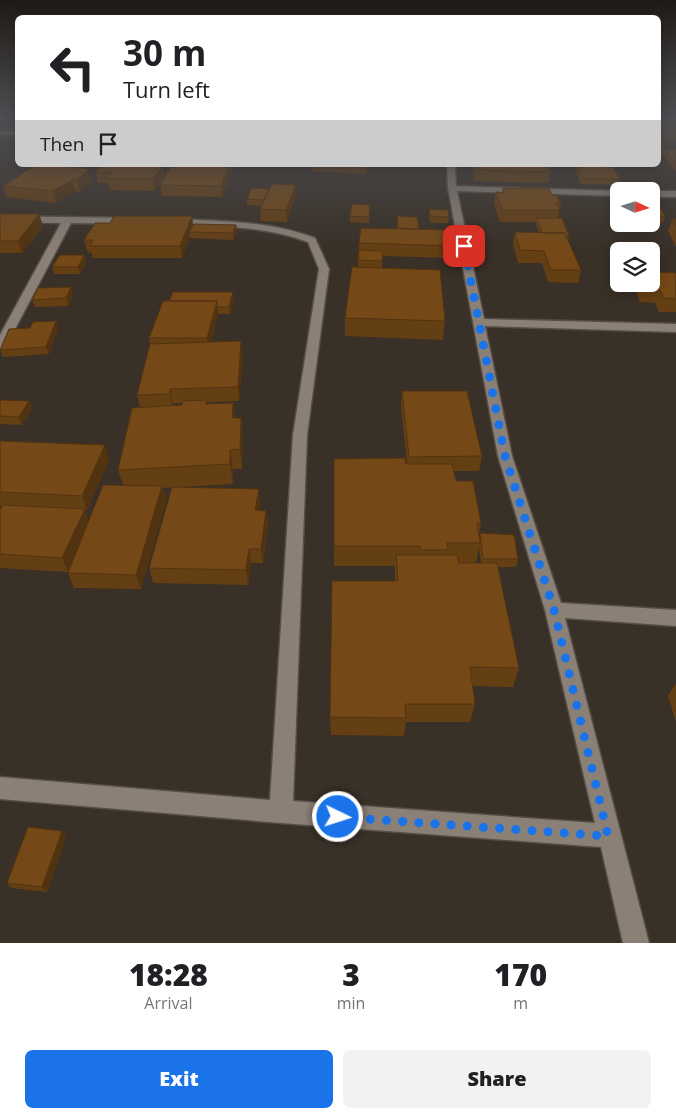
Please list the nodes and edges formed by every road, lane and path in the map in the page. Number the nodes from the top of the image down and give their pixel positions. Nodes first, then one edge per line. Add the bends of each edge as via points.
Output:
1 (451, 167) edge
2 (452, 188) junction
3 (610, 193) edge
4 (660, 194) edge
5 (676, 194) edge
6 (0, 219) edge
7 (68, 219) junction
8 (142, 221) edge
9 (161, 222) edge
10 (480, 322) junction
11 (676, 328) edge
12 (0, 346) edge
13 (554, 610) junction
14 (676, 618) edge
15 (0, 788) edge
16 (281, 812) junction
17 (608, 836) junction
18 (636, 943) edge

1 - 2 street
2 - 3 street
2 - 10 street
4 - 5 street
6 - 7 street
7 - 8 street
7 - 12 street
9 - 16 street via 292,231 312,240 324,269 300,434
10 - 11 street
10 - 13 street via 505,456
13 - 14 street
13 - 17 street
15 - 16 street
16 - 17 street
17 - 18 street

